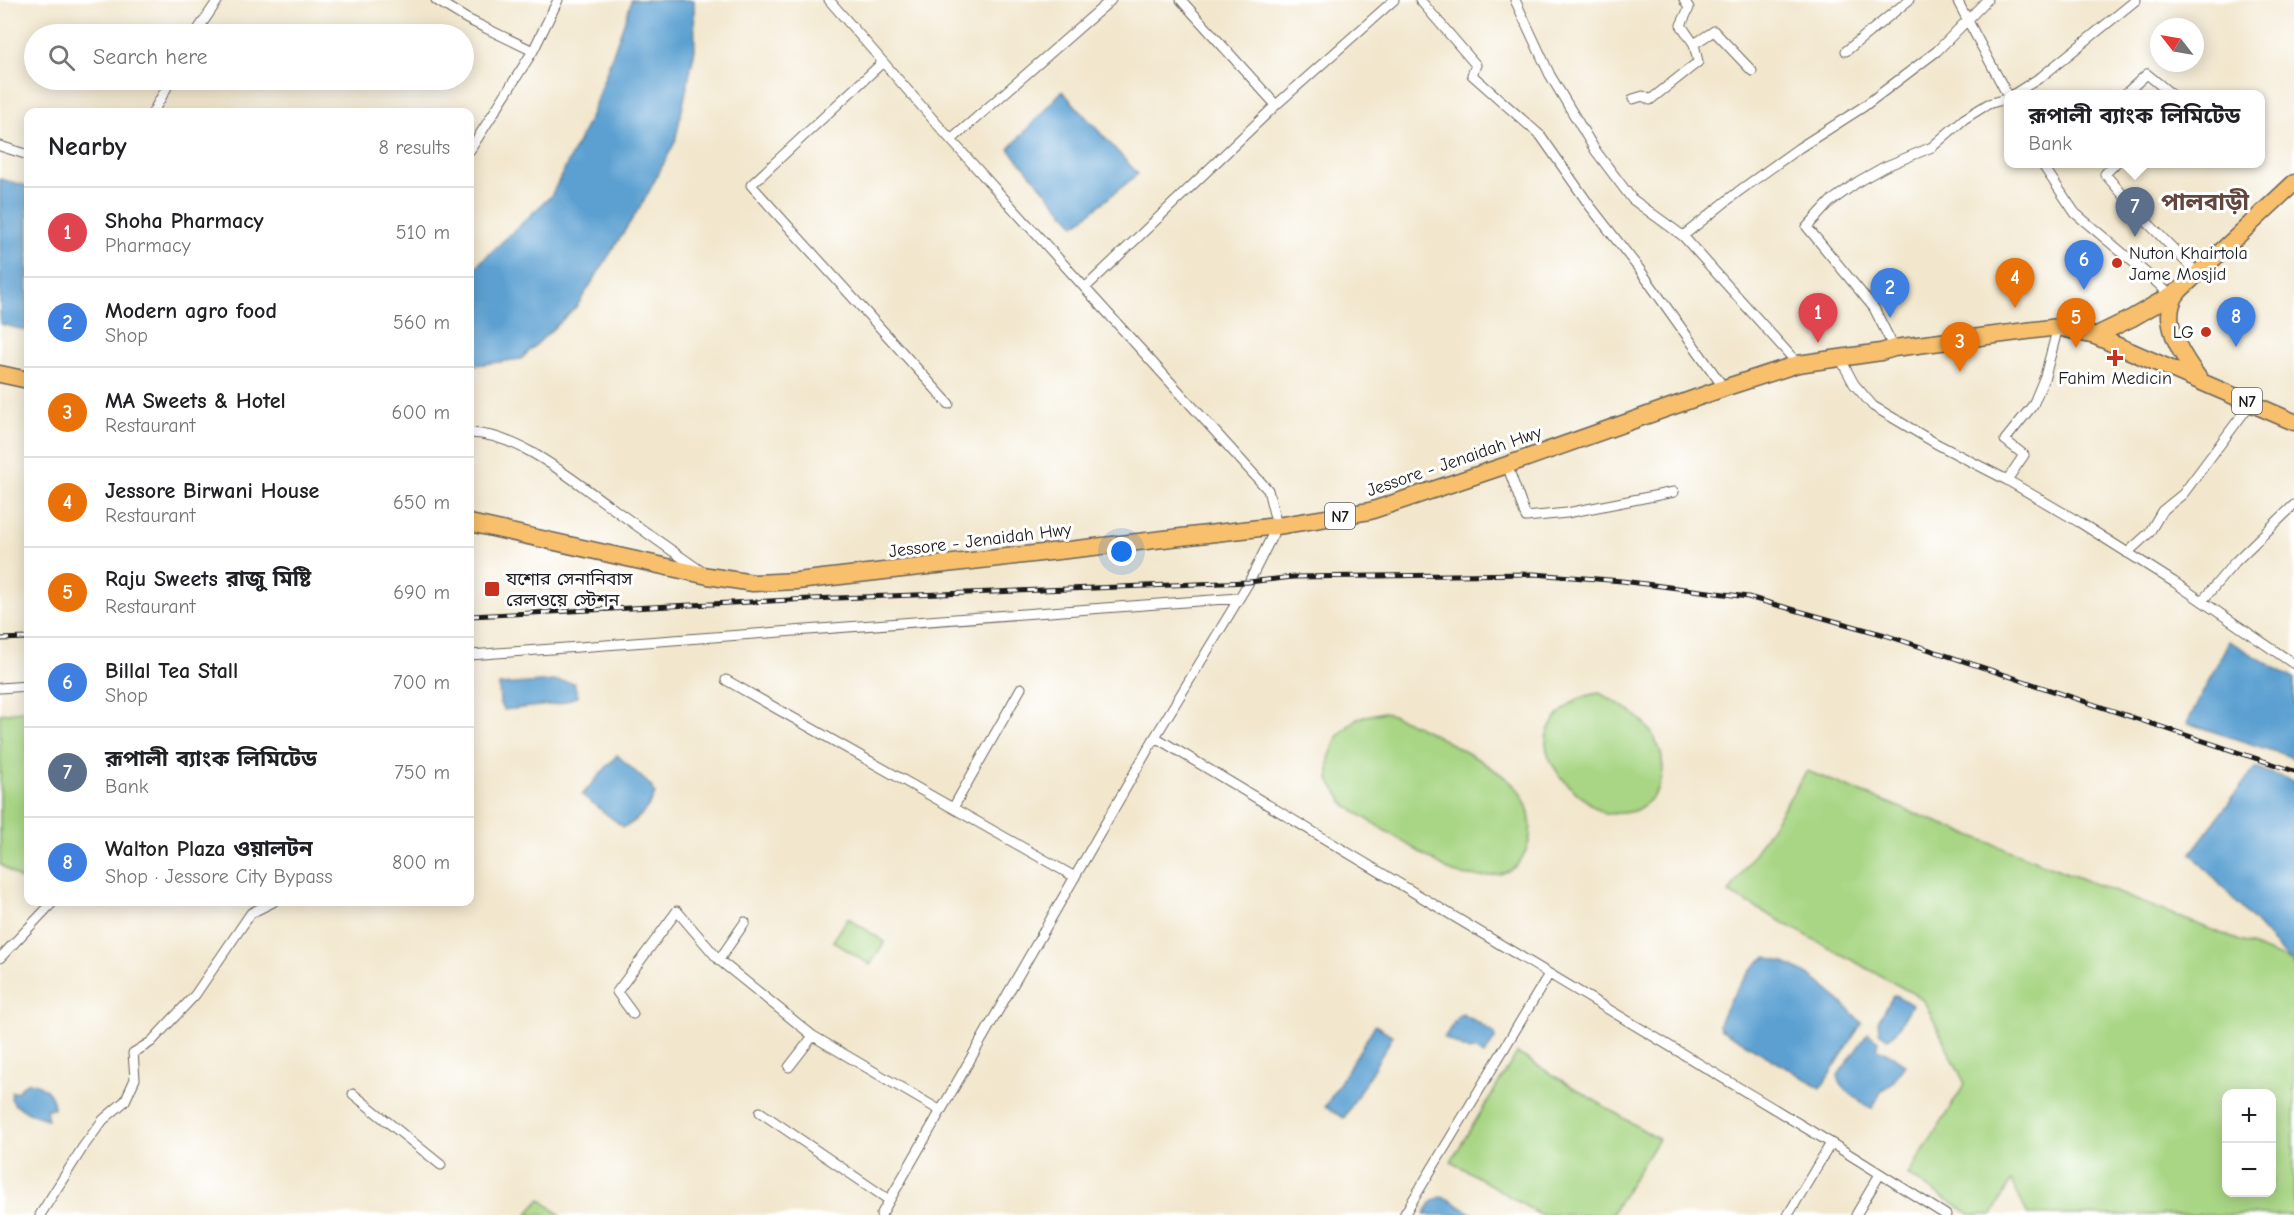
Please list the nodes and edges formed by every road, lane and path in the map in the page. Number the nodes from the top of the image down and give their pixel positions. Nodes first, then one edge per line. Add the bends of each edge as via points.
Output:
1 (218, 0) edge
2 (436, 0) edge
3 (558, 0) edge
4 (829, 0) edge
5 (1111, 0) edge
6 (1181, 0) edge
7 (1394, 0) edge
8 (1420, 0) edge
9 (1515, 0) edge
10 (1684, 0) edge
11 (1909, 0) edge
12 (1957, 0) edge
13 (1987, 0) edge
14 (2136, 0) edge
15 (1966, 19) junction
16 (202, 24) edge
17 (1695, 44) junction
18 (533, 51) junction
19 (1846, 51) dead end
20 (883, 62) junction
21 (1752, 72) dead end
22 (165, 90) edge
23 (2005, 90) edge
24 (2020, 90) edge
25 (2129, 90) edge
26 (2166, 90) edge
27 (1633, 99) dead end
28 (2004, 99) edge
29 (1276, 105) junction
30 (155, 108) edge
31 (951, 140) junction
32 (474, 144) edge
33 (0, 146) edge
34 (24, 154) edge
35 (2045, 168) edge
36 (2111, 168) edge
37 (2294, 183) edge
38 (1683, 236) junction
39 (2197, 273) junction
40 (1085, 288) junction
41 (2175, 293) junction
42 (2058, 327) junction
43 (2095, 336) junction
44 (1894, 348) junction
45 (1840, 358) junction
46 (1798, 364) junction
47 (0, 374) edge
48 (24, 379) edge
49 (2200, 380) junction
50 (1724, 388) junction
51 (2251, 403) junction
52 (949, 404) dead end
53 (2294, 422) edge
54 (474, 434) edge
55 (1507, 465) junction
56 (2007, 480) junction
57 (1674, 492) dead end
58 (2294, 505) edge
59 (474, 524) edge
60 (1277, 526) junction
61 (2127, 553) junction
62 (708, 576) junction
63 (1239, 598) junction
64 (2202, 601) junction
65 (474, 655) edge
66 (2294, 664) edge
67 (726, 680) dead end
68 (24, 686) edge
69 (0, 688) edge
70 (1022, 688) dead end
71 (1155, 737) junction
72 (953, 808) junction
73 (1075, 877) junction
74 (49, 906) edge
75 (266, 906) edge
76 (745, 922) dead end
77 (0, 958) edge
78 (719, 960) junction
79 (1549, 974) junction
80 (633, 1014) dead end
81 (813, 1036) junction
82 (789, 1067) dead end
83 (353, 1094) dead end
84 (941, 1111) junction
85 (760, 1112) dead end
86 (1831, 1143) junction
87 (441, 1165) dead end
88 (1880, 1174) junction
89 (889, 1200) junction
90 (40, 1215) edge
91 (881, 1215) edge
92 (1404, 1215) edge
93 (1788, 1215) edge
94 (1856, 1215) edge
95 (1946, 1215) edge

1 - 16 street
2 - 18 street
3 - 18 street
4 - 20 street
5 - 31 street
6 - 29 street
7 - 29 street
8 - 50 street via 1476,65 1472,75 1541,136
9 - 38 street via 1550,75 1595,150 1632,199
10 - 17 street via 1689,8 1681,25
11 - 19 street
12 - 15 street
13 - 15 street
14 - 24 street
15 - 23 street
15 - 38 street via 1937,51 1863,107 1739,191
17 - 21 street via 1714,31
17 - 27 street via 1698,62 1650,100 1643,96
18 - 32 street
20 - 31 street
20 - 52 street via 751,185
22 - 30 street
25 - 26 street via 2146,74
28 - 44 street via 1964,119 1932,147 1859,181 1830,202 1807,227 1874,308
29 - 40 street
31 - 40 street
33 - 34 street
35 - 41 street via 2075,213
36 - 39 street via 2105,174
37 - 39 highway
38 - 46 street
39 - 41 highway
40 - 60 street via 1268,490
41 - 43 highway
41 - 49 highway via 2172,326 2181,353
42 - 43 highway, Jessore - Jenaidah Hwy / N7
42 - 44 highway, Jessore - Jenaidah Hwy / N7
42 - 56 street via 2033,405 2005,441 2024,455
43 - 49 highway, N7
44 - 45 highway, Jessore - Jenaidah Hwy / N7
45 - 46 highway, Jessore - Jenaidah Hwy / N7
45 - 56 street via 1854,384 1873,406
46 - 50 highway, Jessore - Jenaidah Hwy / N7
47 - 48 highway
49 - 51 highway, N7
50 - 55 highway, Jessore - Jenaidah Hwy / N7
51 - 53 highway, N7
51 - 61 street via 2183,494 2162,511 2149,533
54 - 62 street via 502,440 544,460
55 - 57 street via 1526,517
55 - 60 highway, Jessore - Jenaidah Hwy / N7 via 1370,511
56 - 61 street
58 - 64 street via 2235,561
59 - 62 highway, Jessore - Jenaidah Hwy / N7
60 - 62 highway, Jessore - Jenaidah Hwy / N7 via 777,583
60 - 63 street
61 - 64 street
63 - 65 street
63 - 71 street
64 - 66 street
67 - 72 street
68 - 69 street
70 - 72 street
71 - 73 street
71 - 79 street
72 - 73 street
73 - 84 street
74 - 77 street
75 - 90 street via 251,914 195,995 151,1042 133,1053 135,1079 125,1101 82,1146
76 - 78 street
78 - 80 street via 677,910 617,992
78 - 81 street
79 - 86 street
79 - 92 street
81 - 82 street
81 - 84 street
83 - 87 street
84 - 89 street
85 - 89 street
86 - 88 street
86 - 93 street
88 - 94 street
88 - 95 street
89 - 91 street

